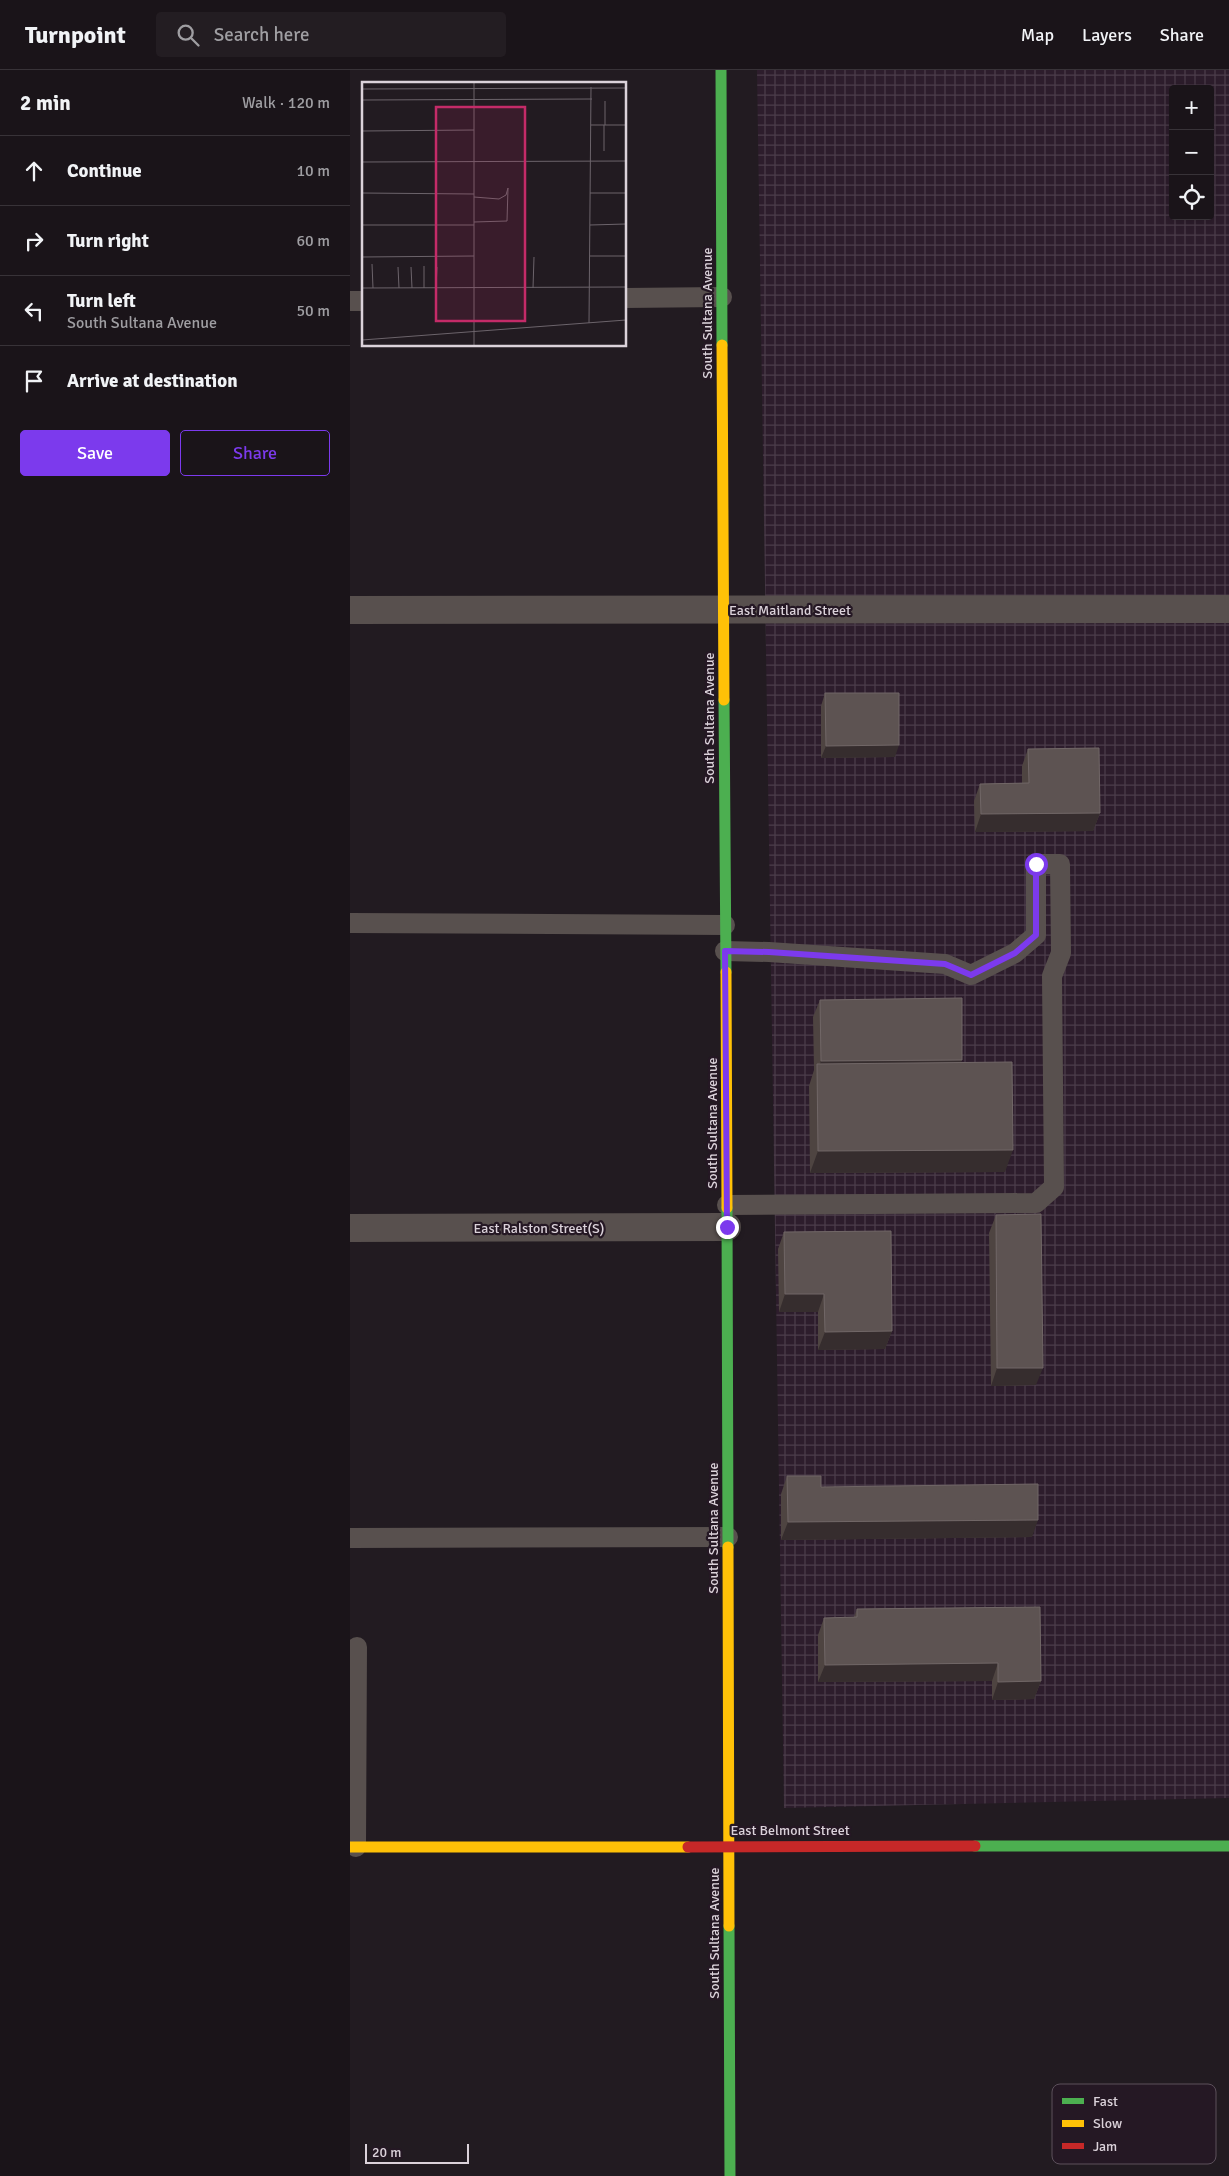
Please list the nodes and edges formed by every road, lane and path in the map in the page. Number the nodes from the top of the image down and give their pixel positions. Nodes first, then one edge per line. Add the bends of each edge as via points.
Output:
1 (721, 70) edge
2 (722, 297) junction
3 (626, 298) edge
4 (1229, 609) edge
5 (350, 610) edge
6 (723, 610) junction
7 (350, 923) edge
8 (725, 925) junction
9 (725, 951) junction
10 (727, 1216) junction
11 (350, 1228) edge
12 (728, 1537) junction
13 (350, 1538) edge
14 (357, 1647) dead end
15 (728, 1845) junction
16 (1229, 1846) edge
17 (353, 1847) edge
18 (730, 2176) edge

1 - 2 street, South Sultana Avenue
2 - 3 lane
2 - 6 street, South Sultana Avenue
4 - 6 street, East Maitland Street
5 - 6 street, East Maitland Street
6 - 8 street, South Sultana Avenue
7 - 8 lane
8 - 9 street, South Sultana Avenue
9 - 10 street, South Sultana Avenue
9 - 10 lane via 945,964 971,975 1015,953 1036,935 1036,864 1060,864 1061,953 1052,976 1054,1187 1036,1203
10 - 11 street, East Ralston Street(S)
10 - 12 street, South Sultana Avenue
12 - 13 lane
12 - 15 street, South Sultana Avenue
14 - 17 lane
15 - 16 street, East Belmont Street
15 - 17 street, East Belmont Street
15 - 18 street, South Sultana Avenue

